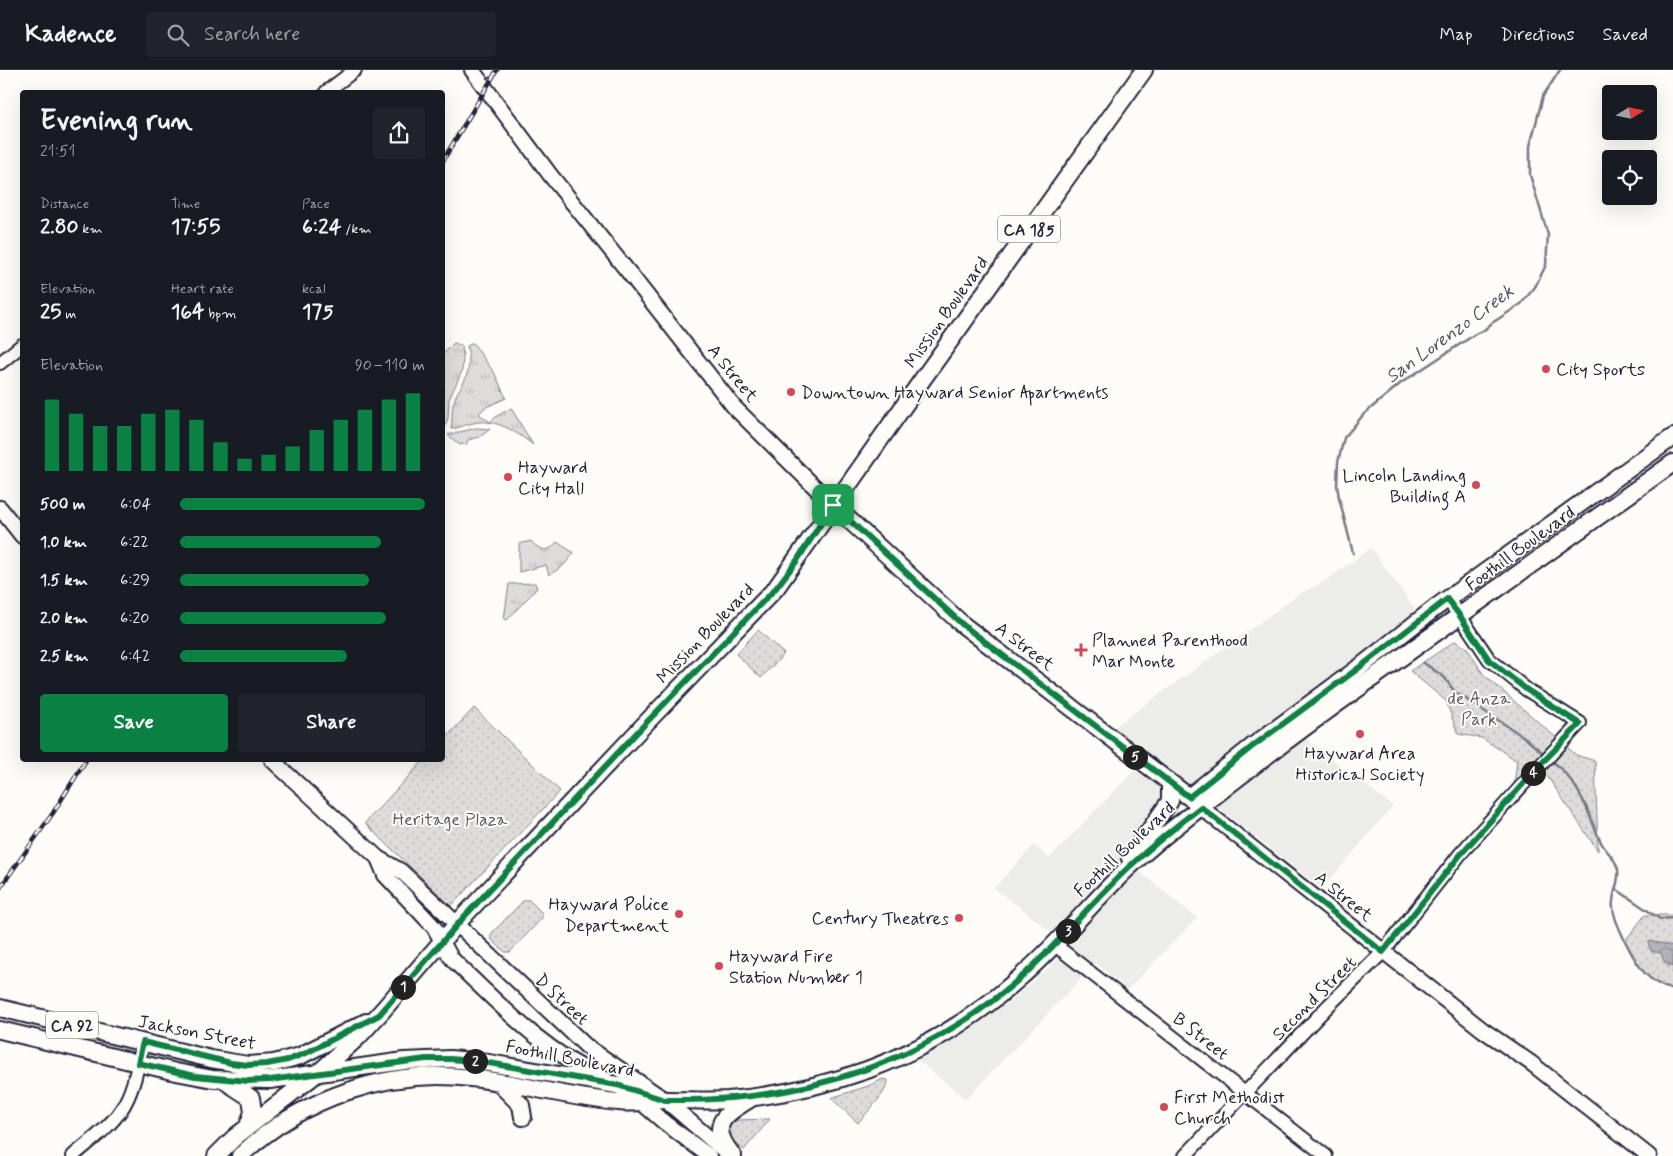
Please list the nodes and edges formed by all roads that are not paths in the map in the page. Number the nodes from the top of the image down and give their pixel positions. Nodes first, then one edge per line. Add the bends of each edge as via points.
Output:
1 (355, 70) edge
2 (472, 70) edge
3 (1144, 70) edge
4 (329, 90) edge
5 (20, 347) edge
6 (0, 363) edge
7 (1673, 437) edge
8 (1673, 463) edge
9 (833, 505) junction
10 (0, 508) edge
11 (20, 533) edge
12 (1447, 599) junction
13 (1460, 616) junction
14 (274, 762) edge
15 (1170, 783) junction
16 (1195, 802) junction
17 (378, 858) junction
18 (1112, 885) junction
19 (456, 925) junction
20 (442, 941) junction
21 (1055, 945) junction
22 (1383, 952) junction
23 (0, 1008) edge
24 (379, 1015) junction
25 (0, 1030) edge
26 (143, 1042) junction
27 (138, 1063) junction
28 (317, 1073) junction
29 (223, 1080) junction
30 (498, 1082) junction
31 (617, 1085) junction
32 (1245, 1093) junction
33 (752, 1097) junction
34 (665, 1100) junction
35 (644, 1103) junction
36 (523, 1117) dead end
37 (248, 1126) junction
38 (72, 1156) edge
39 (216, 1156) edge
40 (240, 1156) edge
41 (709, 1156) edge
42 (732, 1156) edge
43 (1185, 1156) edge
44 (1326, 1156) edge
45 (1648, 1156) edge

1 - 4 street
2 - 9 main road, A Street via 551,176 734,407
3 - 9 main road, Mission Boulevard / CA 185
5 - 6 street
7 - 12 main road, Foothill Boulevard
8 - 13 main road, Foothill Boulevard
9 - 15 main road, A Street via 963,625
9 - 19 main road, Mission Boulevard via 776,588
10 - 11 main road
12 - 13 street
12 - 16 main road, Foothill Boulevard via 1253,746
13 - 16 main road, Foothill Boulevard via 1258,762
13 - 22 street, Second Street via 1489,660 1527,690 1580,724 1461,854
14 - 17 main road, D Street
15 - 16 main road, A Street
15 - 18 main road via 1170,801
16 - 18 main road, Foothill Boulevard
16 - 22 main road, A Street
17 - 19 main road, D Street via 401,871
17 - 20 main road, D Street via 385,876 434,927
18 - 21 main road, Foothill Boulevard
19 - 20 main road, Mission Boulevard
19 - 34 main road, D Street via 586,1046
20 - 24 main road, Mission Boulevard
20 - 31 main road, D Street via 450,956 528,1030 589,1072
21 - 32 street, B Street
21 - 33 main road, Foothill Boulevard via 989,1003 914,1049 873,1068 835,1080
22 - 32 street, Second Street
22 - 45 main road, A Street
23 - 26 main road, Jackson Street / CA 92
24 - 26 main road, Jackson Street / CA 92 via 306,1053 267,1064 226,1062
24 - 28 main road, Mission Boulevard
25 - 27 main road, CA 92
26 - 27 street
27 - 29 main road, CA 92
27 - 38 street via 122,1109
28 - 29 main road, CA 92 via 270,1080
28 - 31 main road, Foothill Boulevard via 410,1060 450,1059
28 - 37 main road, Mission Boulevard
29 - 37 main road via 251,1098 253,1108
30 - 35 main road, Foothill Boulevard via 615,1102
30 - 36 main road via 521,1105
30 - 40 main road, Foothill Boulevard via 447,1076 400,1079 355,1088 311,1106 279,1125
31 - 34 main road, Foothill Boulevard
31 - 35 main road, D Street
32 - 43 street, Second Street
32 - 44 street, B Street
33 - 34 main road, Foothill Boulevard
33 - 42 main road via 725,1115 720,1126 724,1145
34 - 35 main road, Foothill Boulevard
34 - 42 main road, D Street
35 - 41 main road, D Street
37 - 39 main road, Mission Boulevard

